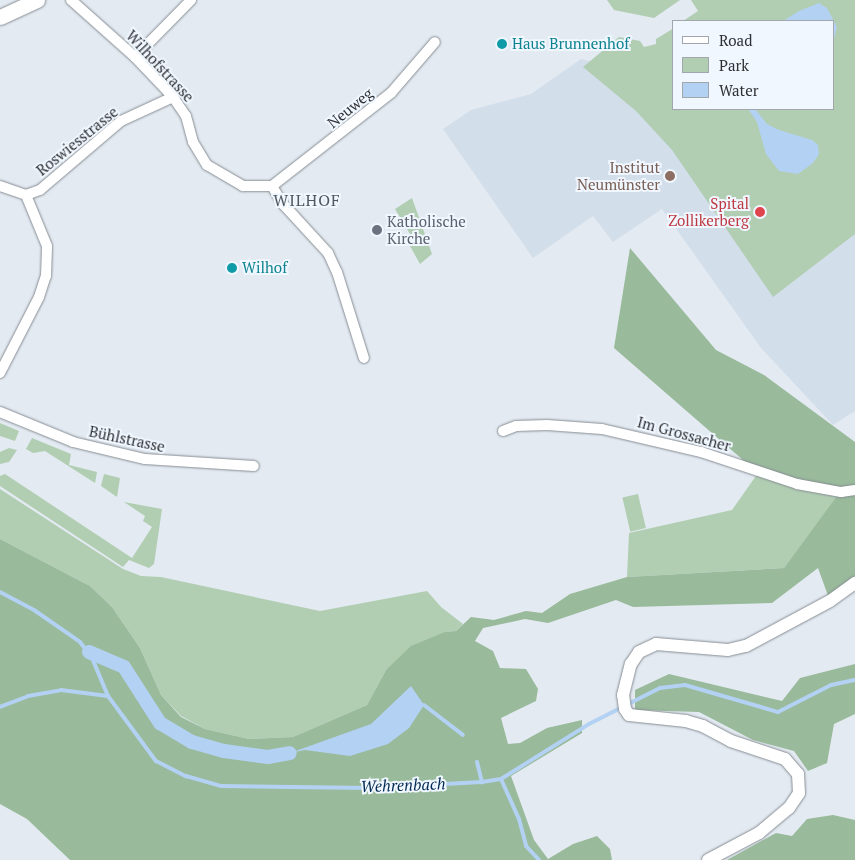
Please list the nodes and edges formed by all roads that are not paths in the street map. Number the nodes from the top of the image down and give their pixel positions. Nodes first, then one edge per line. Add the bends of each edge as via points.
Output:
1 (37, 0) edge
2 (71, 0) edge
3 (191, 0) edge
4 (0, 18) edge
5 (436, 42) dead end
6 (135, 57) junction
7 (173, 98) junction
8 (0, 186) edge
9 (272, 186) junction
10 (26, 195) junction
11 (364, 358) dead end
12 (0, 373) edge
13 (0, 412) edge
14 (503, 431) dead end
15 (254, 466) dead end
16 (855, 490) edge
17 (855, 583) edge
18 (708, 860) edge

1 - 4 main road
2 - 6 street, Wilhofstrasse
3 - 6 street
5 - 9 street, Neuweg via 391,94
6 - 7 street, Wilhofstrasse
7 - 9 street, Wilhofstrasse via 186,116 193,142 207,165 243,186
7 - 10 street, Roswiesstrasse via 121,122 40,190
8 - 10 street
9 - 11 street via 283,204 328,253 340,280
10 - 12 street via 47,246 46,276 39,298
13 - 15 street, Bühlstrasse via 73,442 145,460
14 - 16 street, Im Grossacher via 516,426 547,425 602,429 701,452 797,484 840,492
17 - 18 street via 830,601 746,646 728,650 668,643 648,646 630,664 623,695 624,709 638,718 670,719 703,726 731,741 785,760 798,774 798,793 789,808 760,833

